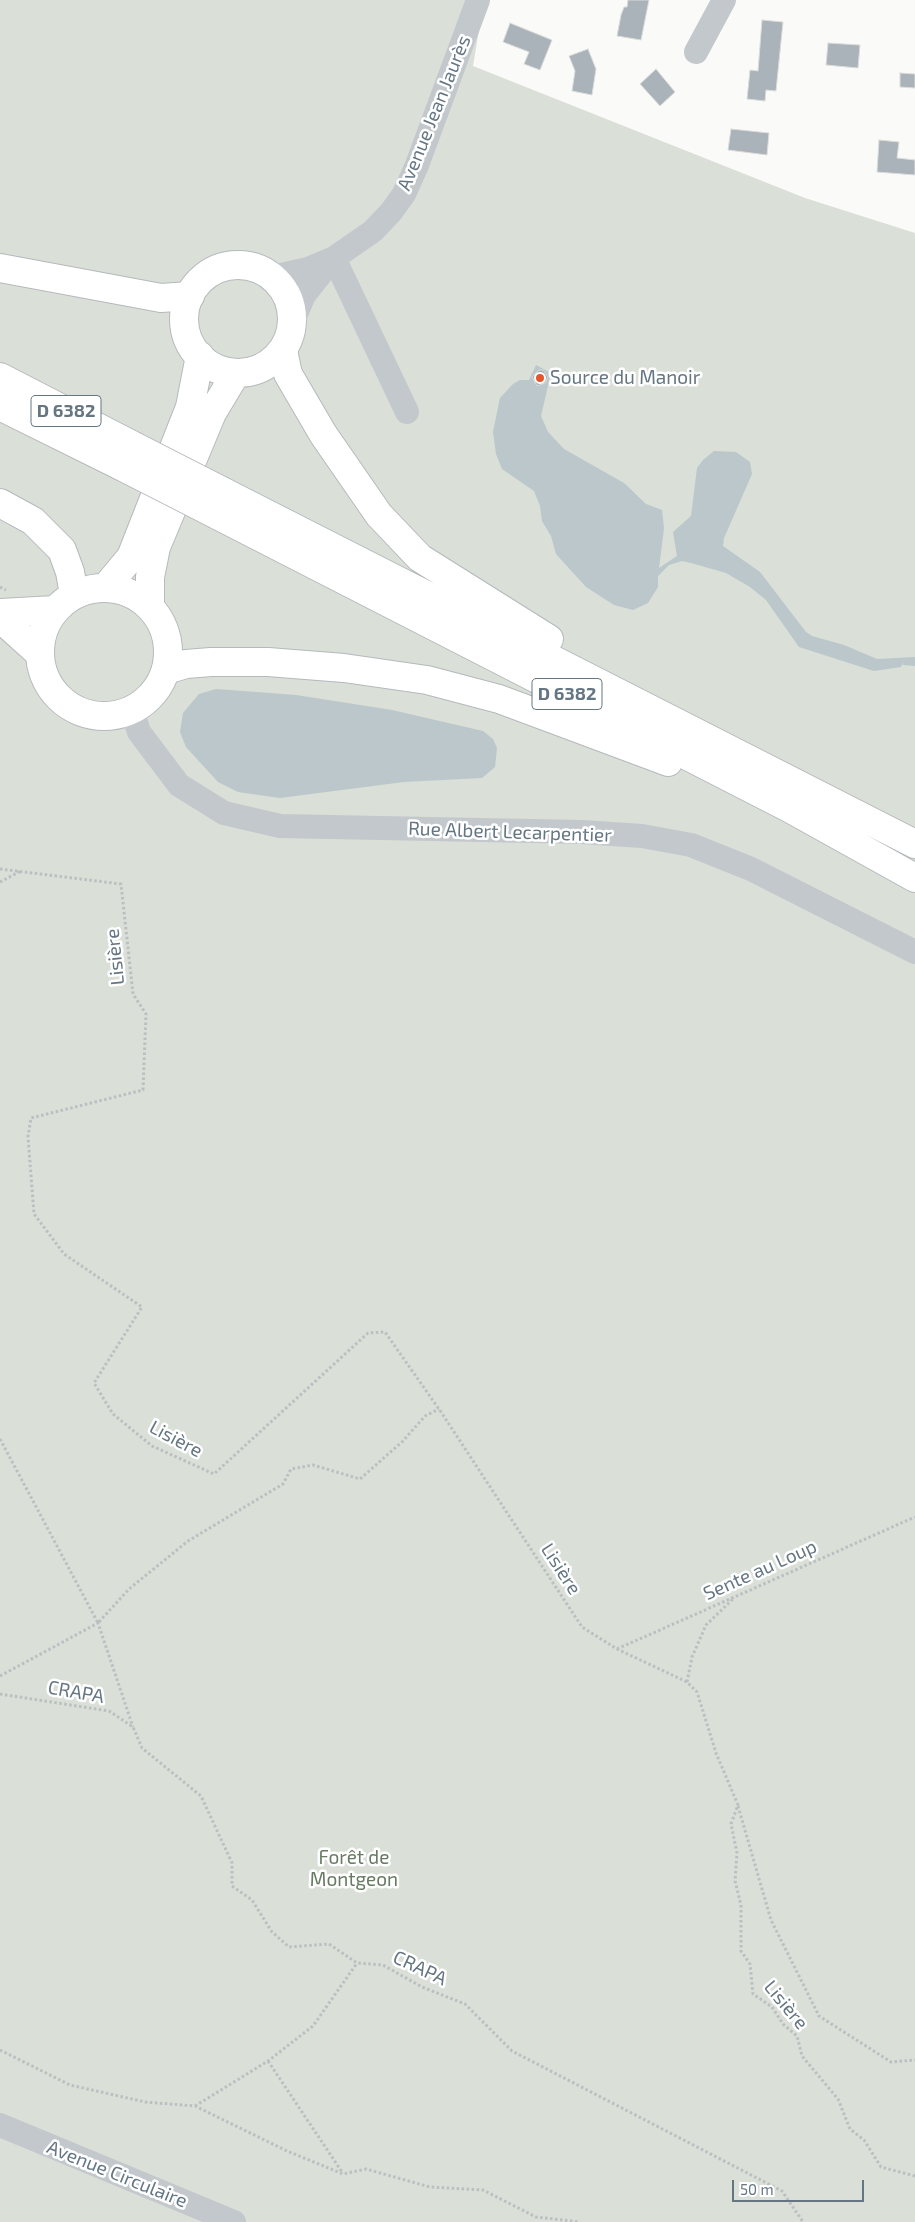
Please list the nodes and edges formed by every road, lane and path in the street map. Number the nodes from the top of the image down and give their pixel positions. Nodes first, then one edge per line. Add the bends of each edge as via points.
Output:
1 (478, 0) edge
2 (724, 0) edge
3 (696, 52) dead end
4 (334, 258) junction
5 (0, 268) edge
6 (272, 277) junction
7 (190, 296) junction
8 (292, 321) junction
9 (283, 350) junction
10 (200, 356) junction
11 (236, 373) junction
12 (0, 377) edge
13 (0, 406) edge
14 (407, 412) dead end
15 (127, 455) junction
16 (0, 503) edge
17 (221, 503) junction
18 (106, 587) junction
19 (64, 602) junction
20 (150, 606) junction
21 (0, 613) edge
22 (0, 618) edge
23 (39, 653) junction
24 (166, 670) junction
25 (132, 710) junction
26 (756, 763) junction
27 (790, 808) junction
28 (915, 844) edge
29 (0, 869) edge
30 (22, 871) junction
31 (915, 878) edge
32 (0, 882) edge
33 (915, 952) edge
34 (439, 1408) junction
35 (0, 1439) edge
36 (915, 1517) edge
37 (736, 1596) junction
38 (98, 1623) junction
39 (617, 1649) junction
40 (0, 1676) edge
41 (687, 1682) junction
42 (0, 1694) edge
43 (133, 1728) junction
44 (738, 1805) junction
45 (357, 1963) junction
46 (0, 2050) edge
47 (268, 2060) junction
48 (915, 2060) edge
49 (195, 2106) junction
50 (0, 2125) edge
51 (343, 2174) junction
52 (915, 2176) edge
53 (234, 2222) edge
54 (580, 2222) edge
55 (803, 2222) edge

1 - 4 street, Avenue Jean Jaurès via 404,194 373,231
2 - 3 street
4 - 6 street, Avenue Jean Jaurès via 308,269
4 - 8 street, Avenue Jean Jaurès via 304,295
4 - 14 street
5 - 7 main road via 161,298
6 - 7 main road via 261,269 233,266 207,275
6 - 8 main road via 290,304
7 - 10 main road via 185,328 190,343
8 - 9 main road via 290,336
9 - 11 main road via 270,363 254,371
9 - 26 main road via 288,374 323,434 379,515 420,558 485,601
10 - 11 main road via 223,371
10 - 18 main road via 190,407 131,557
11 - 20 main road via 212,413 156,547 150,577
12 - 15 main road, D 6382
13 - 15 main road, D 6382
15 - 17 main road, D 6382, bridge
16 - 19 main road via 33,521 62,550 70,572
17 - 26 main road, D 6382
17 - 27 main road, D 6382
18 - 19 main road via 89,589
18 - 20 main road via 129,593
19 - 21 main road
19 - 23 main road via 43,630
20 - 24 main road via 166,636
22 - 23 main road
23 - 25 main road via 43,674 54,693 70,707 90,715 104,716
24 - 25 main road via 158,687
24 - 27 main road via 211,662 268,662 344,668 427,680 499,699
25 - 33 street, Rue Albert Lecarpentier via 143,738 178,785 224,813 280,826 582,832 642,836 690,845 751,869
26 - 28 main road, D 6382
27 - 31 main road, D 6382
29 - 30 path, Lisière
30 - 32 path
30 - 34 path, Lisière via 122,884 133,994 146,1014 143,1090 31,1118 28,1137 34,1214 64,1254 142,1307 94,1383 114,1414 152,1446 214,1474 368,1333 376,1332 385,1332
34 - 38 path via 425,1416 403,1441 360,1479 313,1465 291,1468 283,1484 188,1541 129,1589
34 - 39 path, Lisière via 582,1627
35 - 38 path
36 - 37 path, Sente au Loup
37 - 39 path, Sente au Loup
37 - 41 path via 706,1626 692,1657
38 - 40 path
38 - 43 path
39 - 41 path, Lisière
41 - 44 path, Lisière via 697,1692 716,1753
42 - 43 path, CRAPA via 109,1711
43 - 45 path, CRAPA via 142,1748 202,1796 232,1863 232,1886 252,1900 272,1932 289,1947 329,1944
44 - 48 path, Lisière via 771,1920 819,2016 891,2062
44 - 52 path, Lisière via 731,1824 737,1853 735,1881 741,1905 741,1951 750,1964 753,1994 772,2007 783,2024 797,2036 802,2056 838,2099 850,2129 864,2140 882,2167
45 - 47 path via 313,2026
45 - 55 path, CRAPA via 383,1965 422,1987 464,2004 512,2050 782,2191
46 - 49 path via 70,2085 145,2102
47 - 49 path
47 - 51 path
49 - 51 path
50 - 53 street, Avenue Circulaire
51 - 54 path via 366,2169 430,2187 483,2190 536,2217

